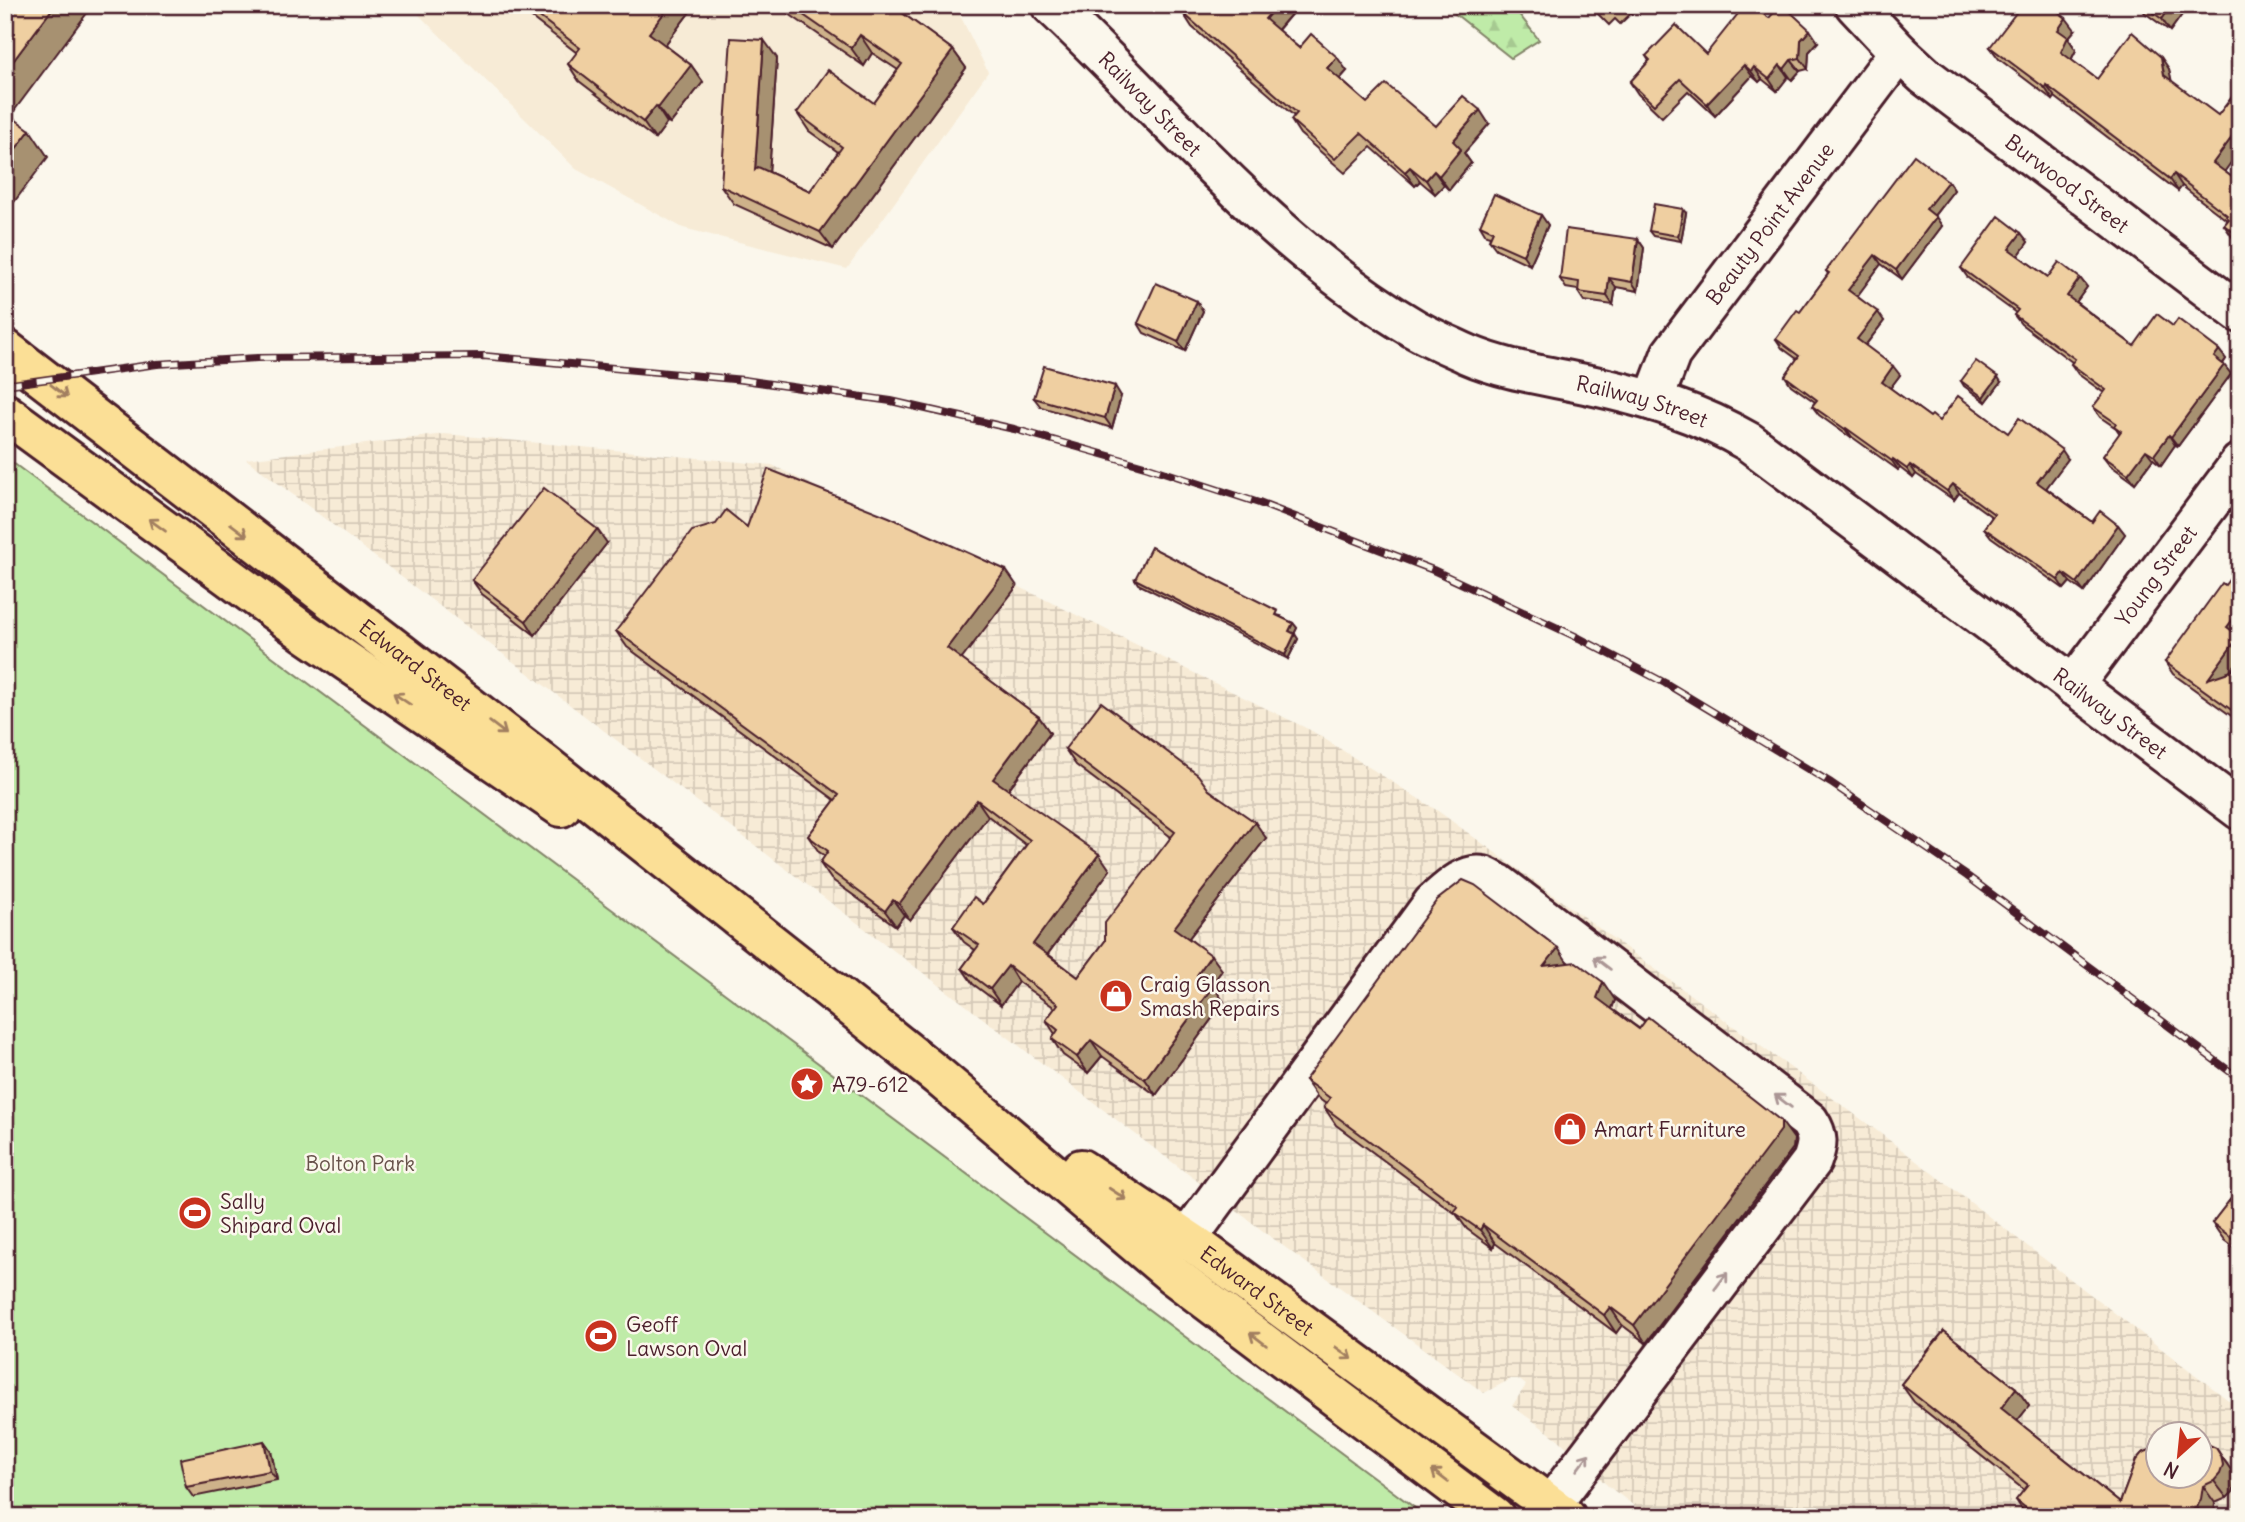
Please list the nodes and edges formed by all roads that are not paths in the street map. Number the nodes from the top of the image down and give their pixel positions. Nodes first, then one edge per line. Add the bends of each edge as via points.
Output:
1 (1051, 5) edge
2 (1855, 5) edge
3 (1899, 52) junction
4 (2240, 313) edge
5 (5, 349) edge
6 (1653, 401) junction
7 (5, 413) edge
8 (2240, 463) edge
9 (2073, 686) junction
10 (2240, 810) edge
11 (824, 985) junction
12 (938, 1076) junction
13 (1187, 1239) junction
14 (1553, 1513) edge
15 (1495, 1517) edge

1 - 6 street, Railway Street via 1238,191 1372,301 1416,329 1471,355
2 - 3 street, Burwood Street
3 - 4 street, Burwood Street
3 - 6 street, Beauty Point Avenue via 1671,354
5 -> 11 highway, Edward Street via 529,751
6 - 9 street, Railway Street via 1688,411 1749,442
11 -> 7 highway, Edward Street via 304,632
8 - 9 street, Young Street
9 - 10 street, Railway Street
11 - 12 highway, Edward Street
12 -> 13 highway, Edward Street
15 -> 12 highway, Edward Street via 1173,1275
13 -> 14 highway, Edward Street
14 -> 13 street via 1812,1161 1817,1134 1798,1113 1499,884 1482,876 1467,878 1433,903

